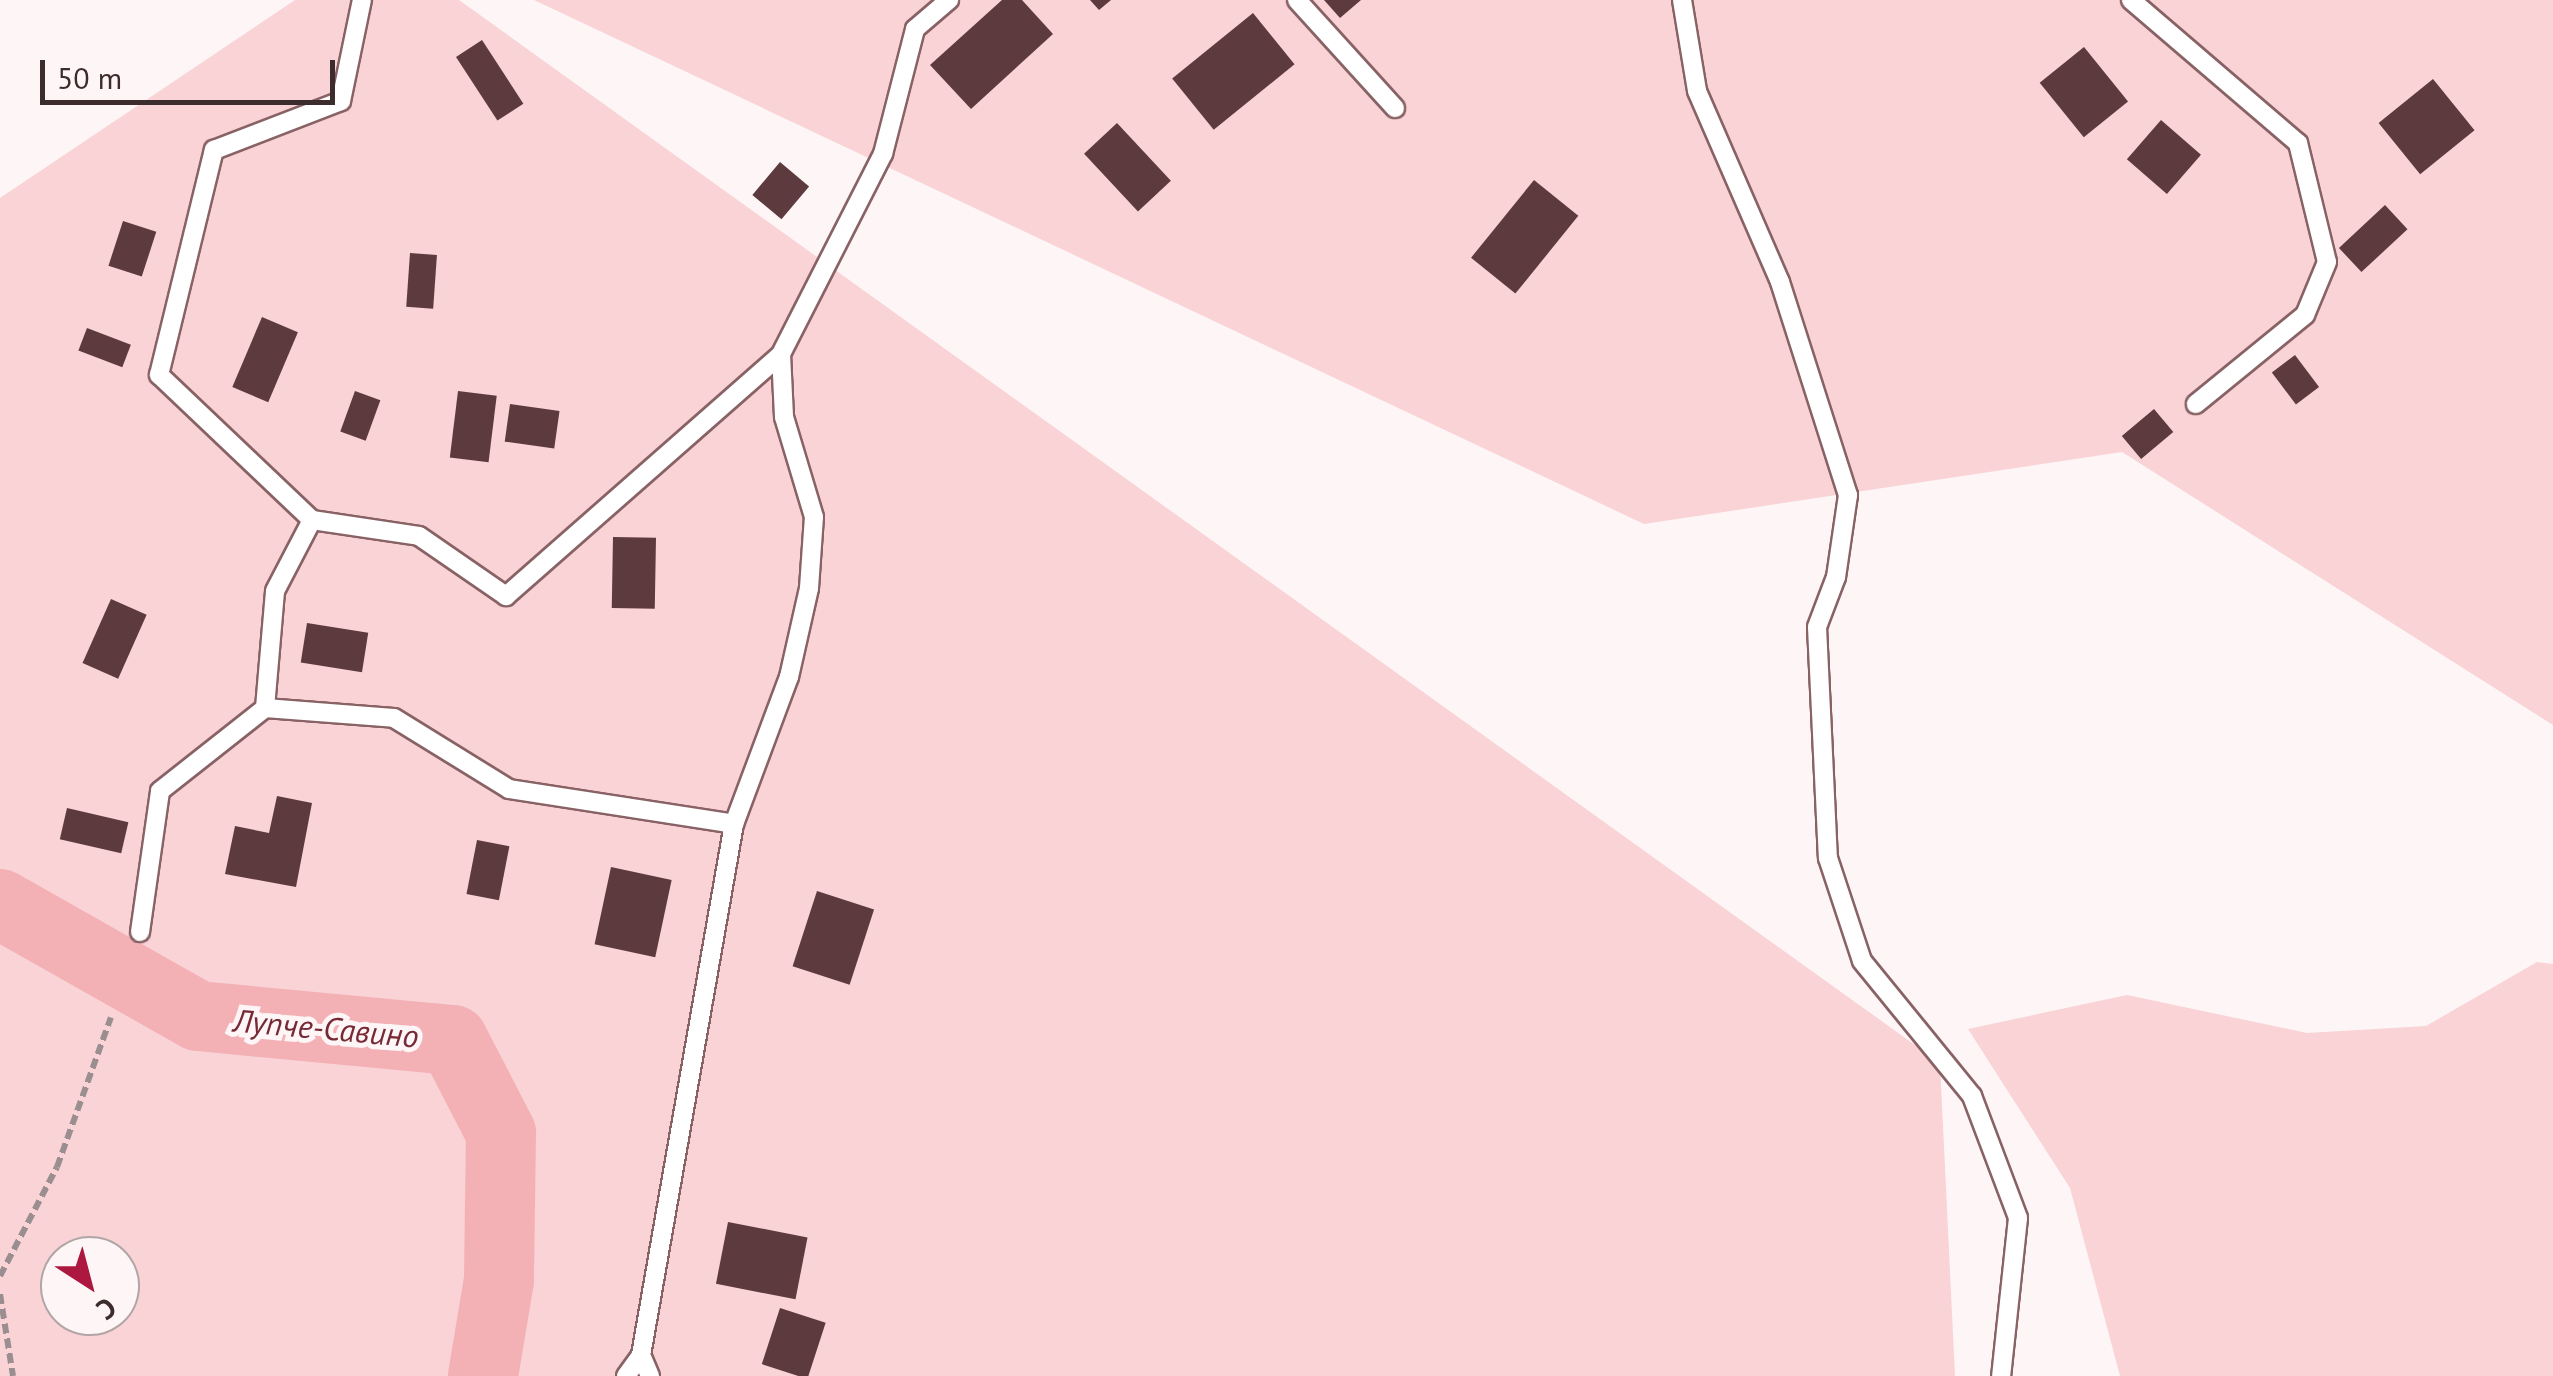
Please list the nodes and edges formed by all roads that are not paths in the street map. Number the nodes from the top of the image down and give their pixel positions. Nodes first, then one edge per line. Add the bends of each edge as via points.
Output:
1 (362, 0) edge
2 (950, 0) edge
3 (1297, 0) edge
4 (1682, 0) edge
5 (2131, 0) edge
6 (1395, 108) dead end
7 (781, 354) junction
8 (2196, 404) dead end
9 (312, 520) junction
10 (264, 708) junction
11 (734, 824) junction
12 (140, 932) dead end
13 (640, 1354) junction
14 (626, 1376) edge
15 (650, 1376) edge
16 (2001, 1376) edge

1 - 9 lane via 341,101 214,150 159,374
2 - 7 lane via 915,28 883,154
3 - 6 lane
4 - 16 lane via 1697,91 1780,282 1848,494 1836,577 1817,628 1828,858 1862,961 1972,1096 2018,1218
5 - 8 lane via 2298,144 2327,262 2304,315
7 - 9 lane via 506,596 419,536
7 - 11 lane via 784,417 814,516 810,588 789,677
9 - 10 lane via 274,591
10 - 11 lane via 394,718 509,789
10 - 12 lane via 160,791
11 - 13 lane
13 - 14 lane
13 - 15 lane

